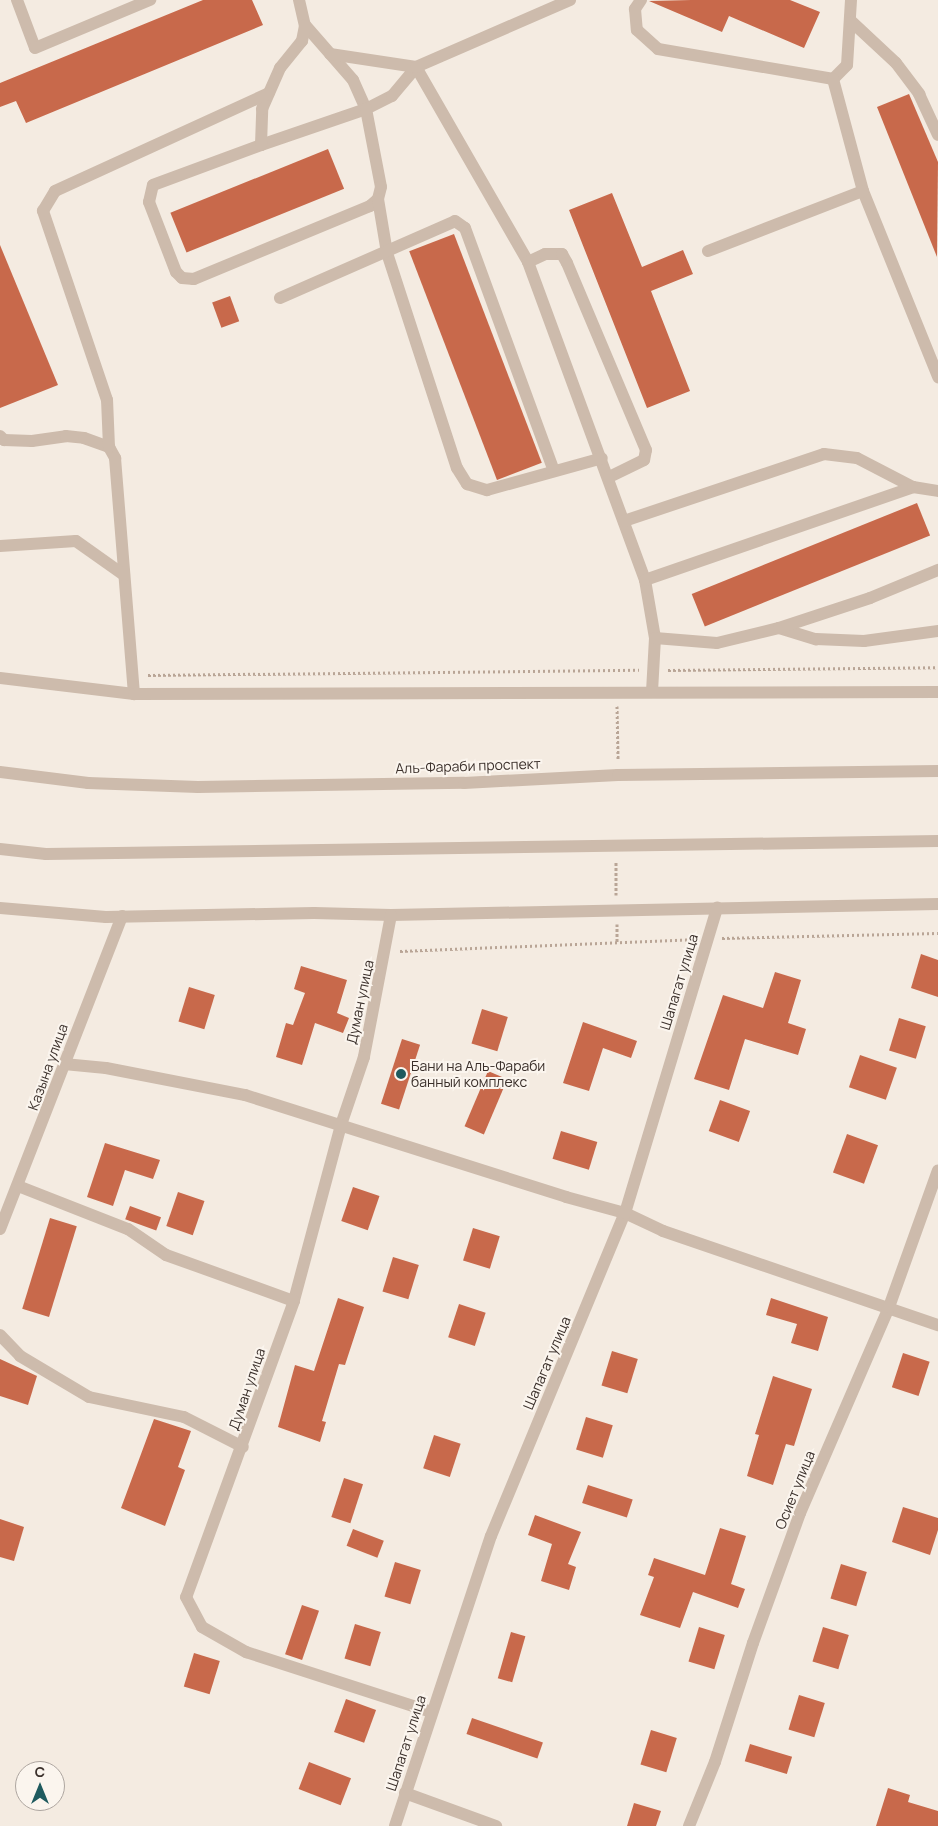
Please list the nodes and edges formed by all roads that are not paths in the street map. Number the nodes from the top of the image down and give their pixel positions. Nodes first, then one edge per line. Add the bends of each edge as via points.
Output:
1 (17, 0) edge
2 (150, 0) edge
3 (300, 0) edge
4 (570, 0) edge
5 (641, 0) edge
6 (851, 0) edge
7 (852, 22) junction
8 (304, 25) junction
9 (330, 54) junction
10 (416, 67) junction
11 (833, 79) junction
12 (269, 93) junction
13 (366, 109) junction
14 (938, 135) edge
15 (260, 145) junction
16 (863, 191) junction
17 (378, 199) junction
18 (708, 251) dead end
19 (387, 252) junction
20 (528, 262) junction
21 (280, 298) dead end
22 (938, 378) edge
23 (0, 436) edge
24 (109, 447) junction
25 (602, 458) junction
26 (553, 469) junction
27 (609, 477) junction
28 (913, 487) junction
29 (938, 491) edge
30 (624, 520) junction
31 (0, 546) edge
32 (938, 570) edge
33 (124, 574) junction
34 (645, 580) junction
35 (779, 628) junction
36 (938, 631) edge
37 (655, 638) junction
38 (0, 678) edge
39 (652, 692) junction
40 (938, 692) edge
41 (134, 694) junction
42 (938, 771) edge
43 (0, 772) edge
44 (938, 841) edge
45 (0, 849) edge
46 (938, 904) edge
47 (0, 908) edge
48 (716, 908) junction
49 (392, 915) junction
50 (122, 916) junction
51 (64, 1064) junction
52 (341, 1125) junction
53 (938, 1170) edge
54 (18, 1186) junction
55 (626, 1212) junction
56 (0, 1229) edge
57 (294, 1301) junction
58 (889, 1307) junction
59 (938, 1325) edge
60 (0, 1335) edge
61 (243, 1447) junction
62 (432, 1712) junction
63 (405, 1793) junction
64 (395, 1826) edge
65 (496, 1826) edge
66 (689, 1826) edge

1 - 2 street via 35,48
3 - 8 street
4 - 10 street
5 - 11 street via 635,9 637,30 658,50
6 - 7 street
7 - 11 street via 847,65
7 - 14 street via 896,63 920,94
8 - 9 street
8 - 12 street via 302,41 280,68
9 - 10 street
9 - 13 street via 353,80
10 - 13 street via 392,96
10 - 20 street
11 - 16 street
12 - 15 street via 262,109
12 - 24 street via 55,191 42,211 107,400
13 - 15 street
13 - 17 street via 381,187
15 - 17 street via 154,185 149,202 176,272 182,278 194,279 370,206
16 - 18 street
16 - 22 street
17 - 19 street
19 - 21 street
19 - 26 street via 457,468 467,484 487,490
19 - 26 street via 455,221 466,228
20 - 25 street
20 - 27 street via 545,254 562,254 568,263 646,450 644,460
23 - 24 street via 4,440 32,441 66,436
24 - 33 street via 115,458
25 - 26 street
25 - 27 street
27 - 30 street
28 - 29 street
28 - 30 street via 857,458 824,454
28 - 34 street
30 - 34 street
31 - 33 street via 76,541
32 - 35 street via 870,598
33 - 41 street
34 - 37 street
35 - 36 street via 816,639 864,641
35 - 37 street via 716,643
37 - 39 street
38 - 41 street
39 - 40 street
39 - 41 street
42 - 43 street, Аль-Фараби проспект via 618,775 464,783 198,787 88,783
44 - 45 street via 46,854
46 - 48 street
47 - 50 street
48 - 49 street
48 - 55 street, Шапагат улица
49 - 50 street via 314,912
49 - 52 street, Думан улица via 364,1056
50 - 51 street, Казына улица
51 - 52 street via 106,1068 245,1094
51 - 54 street, Казына улица
52 - 55 street via 566,1198
52 - 57 street, Думан улица
53 - 58 street, Осиет улица
54 - 56 street, Казына улица
54 - 57 street via 128,1229 166,1255
55 - 58 street via 672,1234
55 - 62 street, Шапагат улица via 491,1536
57 - 61 street, Думан улица
58 - 59 street
58 - 66 street, Осиет улица via 800,1513 753,1643 716,1762
60 - 61 street via 20,1356 89,1397 184,1418
61 - 62 street, Думан улица via 186,1597 202,1627 246,1652
62 - 63 street, Шапагат улица
63 - 64 street, Шапагат улица
63 - 65 street

